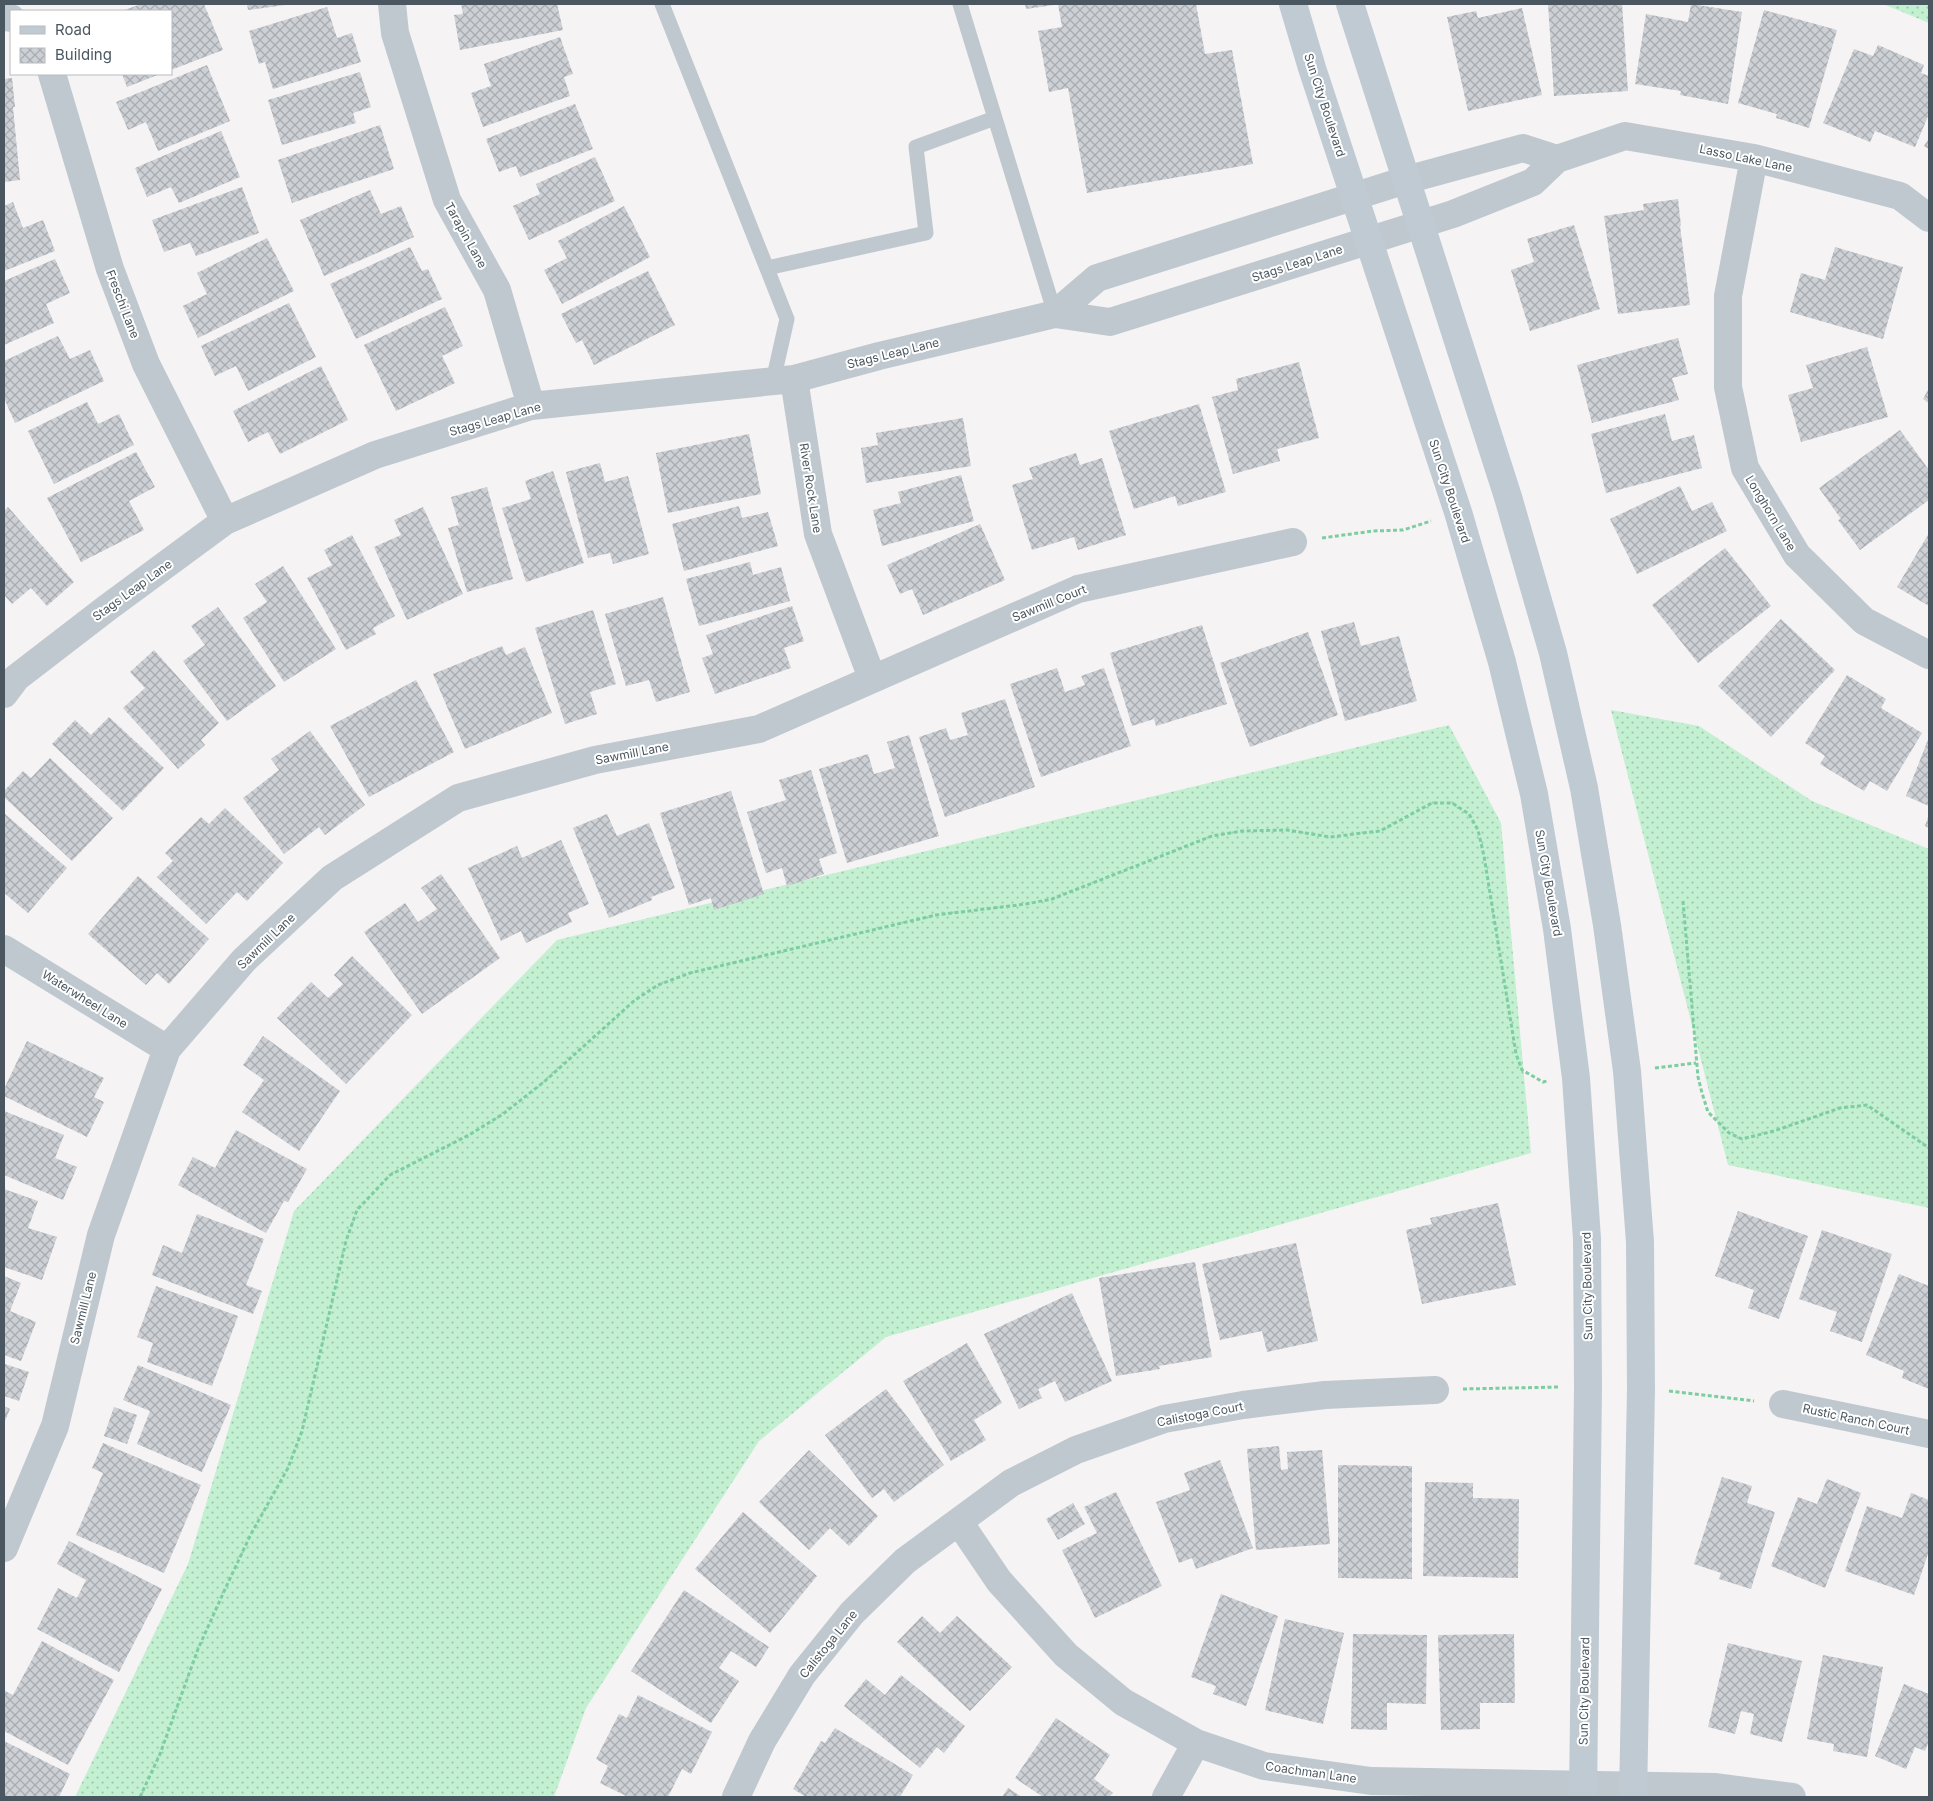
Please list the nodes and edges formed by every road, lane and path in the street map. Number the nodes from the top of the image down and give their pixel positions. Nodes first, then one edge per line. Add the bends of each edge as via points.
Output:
1 (392, 4) edge
2 (662, 4) edge
3 (960, 4) edge
4 (1293, 4) edge
5 (1350, 4) edge
6 (52, 75) edge
7 (995, 118) junction
8 (1754, 158) junction
9 (1557, 159) junction
10 (1406, 180) junction
11 (1355, 196) junction
12 (1929, 218) edge
13 (1407, 228) junction
14 (1369, 240) junction
15 (767, 268) junction
16 (1055, 314) junction
17 (783, 380) junction
18 (531, 406) junction
19 (1458, 512) junction
20 (226, 521) junction
21 (1293, 542) joint
22 (1929, 655) edge
23 (872, 678) junction
24 (4, 694) edge
25 (1683, 901) dead end
26 (4, 949) edge
27 (167, 1049) junction
28 (1543, 1082) dead end
29 (1929, 1148) edge
30 (1588, 1386) junction
31 (1641, 1388) junction
32 (1435, 1390) joint
33 (1783, 1404) joint
34 (1929, 1434) edge
35 (959, 1522) junction
36 (4, 1548) edge
37 (1196, 1743) junction
38 (1608, 1790) edge
39 (140, 1797) edge
40 (736, 1797) edge
41 (1166, 1797) edge
42 (1792, 1797) edge

1 - 18 street, Tarapin Lane via 395,33 447,200 497,290
2 - 15 lane
3 - 7 lane
4 - 11 street, Sun City Boulevard
5 - 10 street
6 - 20 street, Freschi Lane via 110,269 146,364
7 - 15 lane via 916,148 926,233
7 - 16 lane
8 - 9 street, Lasso Lake Lane via 1625,136
8 - 12 street, Lasso Lake Lane via 1900,196
8 - 22 street, Longhorn Lane via 1728,296 1728,386 1745,468 1797,556 1864,621
9 - 10 street via 1523,148
9 - 13 street, Lasso Lake Lane via 1533,182 1453,214
10 - 11 street, Stags Leap Lane
10 - 13 street
11 - 14 street, Sun City Boulevard
11 - 16 street, Stags Leap Lane via 1097,278
13 - 14 street, Stags Leap Lane
13 - 31 street via 1508,497 1553,653 1584,788 1627,1071 1640,1242
14 - 16 street, Stags Leap Lane via 1110,322
14 - 19 street, Sun City Boulevard
15 - 17 lane via 787,319
16 - 17 street, Stags Leap Lane
17 - 18 street, Stags Leap Lane
17 - 23 street, River Rock Lane via 818,534
18 - 20 street, Stags Leap Lane via 375,454
19 - 21 path via 1403,530
19 - 30 street, Sun City Boulevard via 1502,662 1534,794 1557,929 1576,1078 1586,1220
20 - 24 street, Stags Leap Lane via 16,678
21 - 23 street, Sawmill Court via 1078,589
23 - 27 street, Sawmill Lane via 759,728 595,760 458,798 332,878 244,960
25 - 29 path via 1698,1077 1708,1112 1729,1133 1742,1140 1840,1108 1867,1105
26 - 27 street, Waterwheel Lane
27 - 36 street, Sawmill Lane via 101,1235 55,1426
28 - 39 path via 1522,1070 1516,1054 1478,830 1470,814 1452,803 1432,803 1380,831 1330,837 1287,830 1242,831 1212,836 1052,899 936,914 690,973 658,985 635,1000 503,1114 469,1135 390,1174 357,1210 346,1241 302,1431 288,1468 251,1534 198,1649 160,1754
30 - 32 path
30 - 38 street, Sun City Boulevard
31 - 33 path
31 - 38 street
32 - 35 street, Calistoga Court via 1324,1395 1164,1419 1068,1454 1011,1483
33 - 34 street, Rustic Ranch Court
35 - 37 street, Coachman Lane via 999,1581 1066,1654 1123,1702
35 - 40 street, Calistoga Lane via 905,1561 852,1612 802,1675 762,1741
37 - 38 street, Coachman Lane via 1264,1766 1371,1781
37 - 41 street
38 - 42 street, Coachman Lane via 1714,1787

